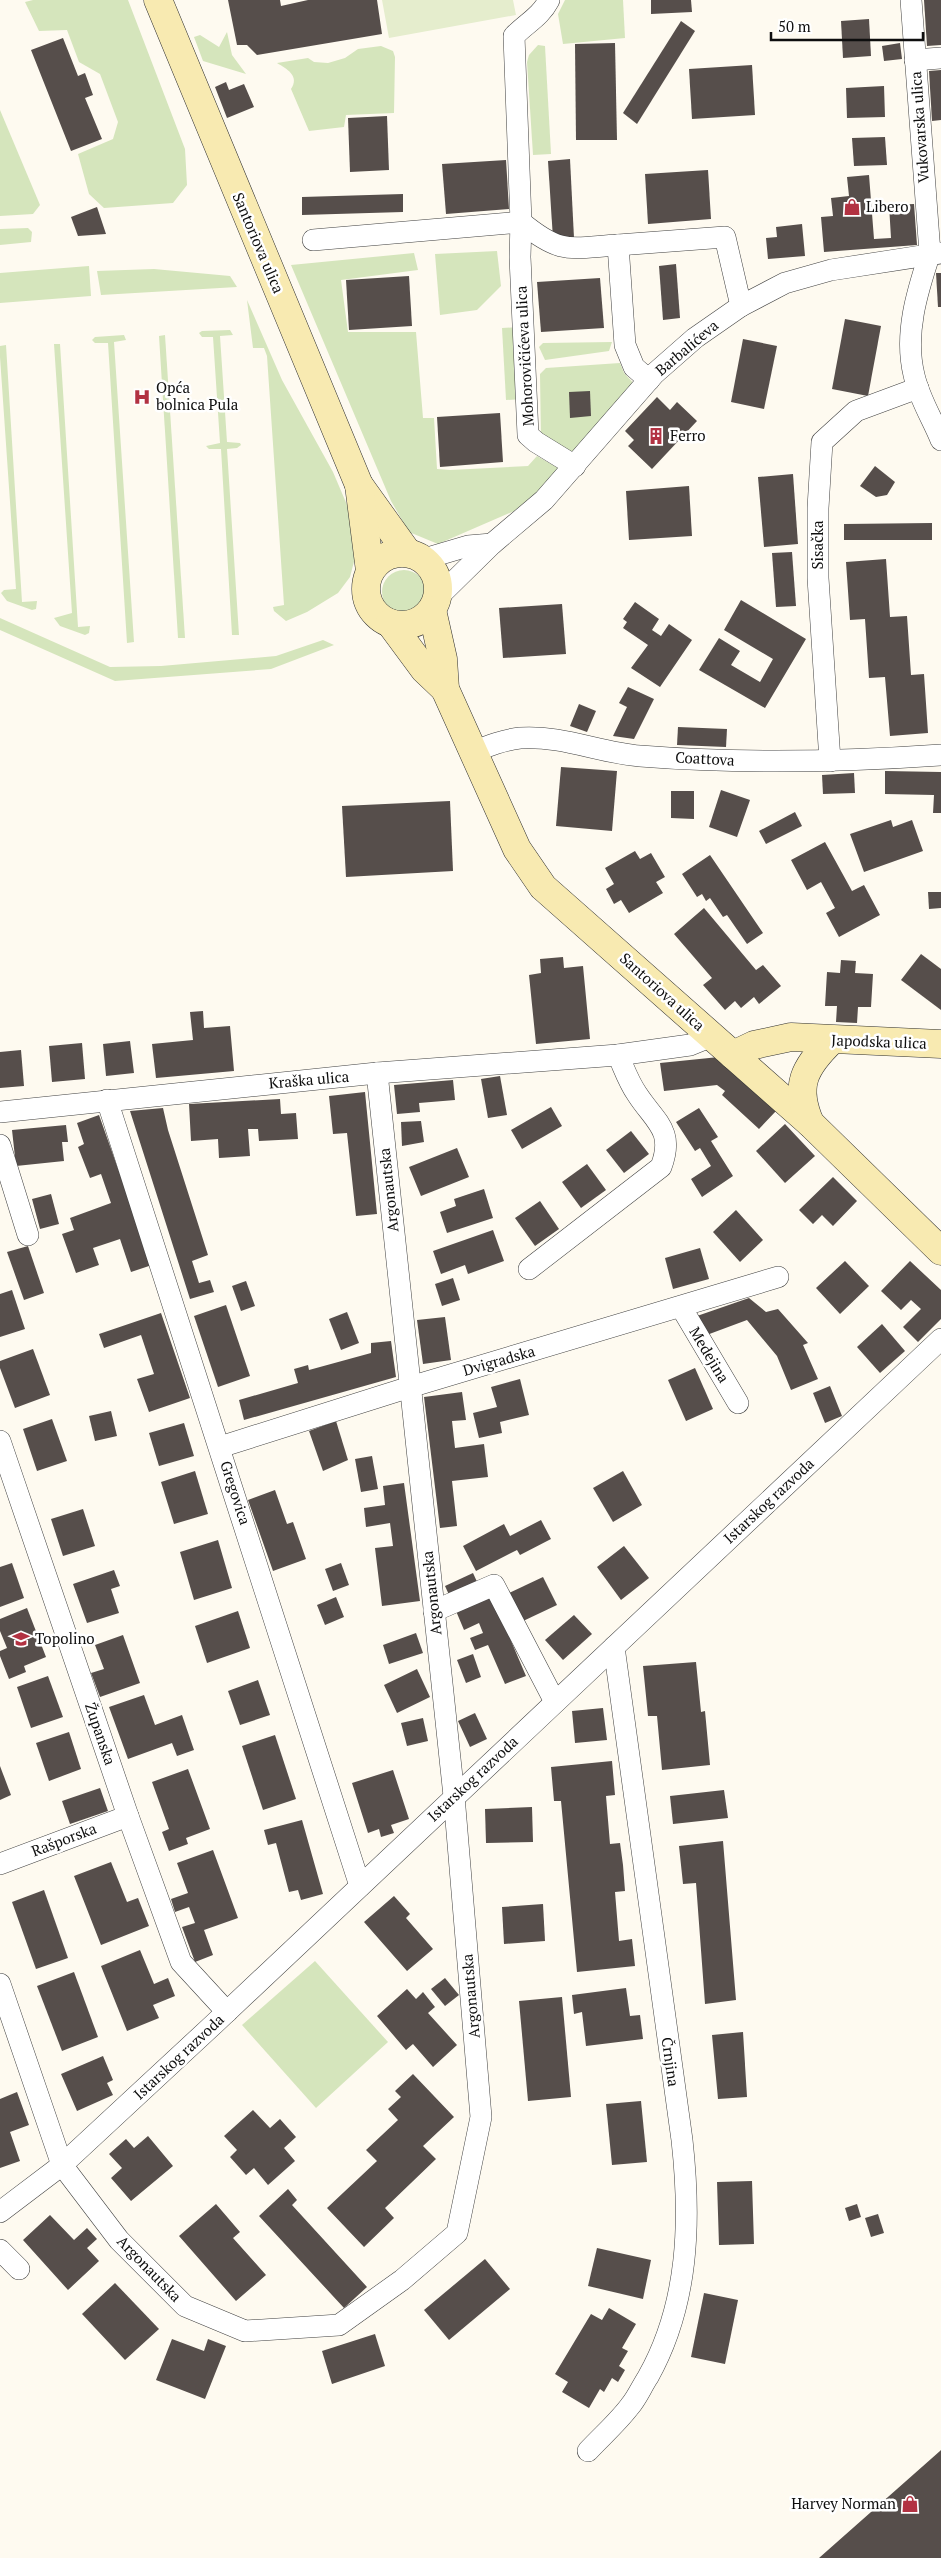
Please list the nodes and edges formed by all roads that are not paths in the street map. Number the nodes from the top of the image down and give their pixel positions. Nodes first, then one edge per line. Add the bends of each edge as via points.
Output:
1 (158, 0) edge
2 (549, 0) edge
3 (911, 0) edge
4 (941, 58) edge
5 (915, 60) junction
6 (521, 222) junction
7 (313, 240) dead end
8 (618, 245) junction
9 (935, 253) edge
10 (741, 306) junction
11 (649, 380) junction
12 (918, 388) junction
13 (941, 440) edge
14 (575, 466) junction
15 (359, 485) junction
16 (492, 544) junction
17 (415, 556) junction
18 (370, 571) junction
19 (435, 604) junction
20 (390, 623) junction
21 (445, 689) junction
22 (473, 752) junction
23 (941, 755) edge
24 (830, 760) junction
25 (712, 1036) junction
26 (824, 1040) junction
27 (941, 1044) edge
28 (618, 1055) junction
29 (737, 1058) junction
30 (377, 1073) junction
31 (107, 1100) junction
32 (0, 1112) edge
33 (810, 1124) junction
34 (0, 1145) edge
35 (28, 1235) dead end
36 (941, 1251) edge
37 (529, 1269) dead end
38 (778, 1277) dead end
39 (681, 1307) junction
40 (941, 1339) edge
41 (410, 1387) junction
42 (738, 1403) dead end
43 (0, 1441) edge
44 (220, 1447) junction
45 (434, 1611) junction
46 (614, 1647) junction
47 (555, 1702) junction
48 (454, 1796) junction
49 (128, 1816) junction
50 (0, 1864) edge
51 (360, 1886) junction
52 (0, 1984) edge
53 (226, 2012) junction
54 (62, 2165) junction
55 (0, 2212) edge
56 (0, 2250) edge
57 (19, 2268) dead end
58 (588, 2450) dead end

1 - 15 main road, Santoriova ulica
2 - 6 street, Mohorovičićeva ulica via 542,14 530,20 514,36
3 - 5 street, Vukovarska ulica
4 - 5 street
5 - 9 street, Vukovarska ulica
6 - 7 street
6 - 8 street via 549,243 565,248
6 - 14 street, Mohorovičićeva ulica via 528,435
8 - 10 street via 725,237
8 - 11 street via 625,345 634,367
9 - 10 street, Barbalićeva via 831,270 785,283
9 - 12 street via 917,292 911,332 913,374
10 - 11 street, Barbalićeva via 695,338
11 - 14 street, Barbalićeva
12 - 13 street
12 - 24 street, Sisačka via 856,411 822,442 818,578
14 - 16 street, Barbalićeva via 544,500
15 - 17 main road, Santoriova ulica
15 - 18 main road, Santoriova ulica
16 - 17 street
16 - 19 street, Barbalićeva
17 - 18 main road via 396,552 386,556
17 - 19 main road via 436,576 439,587
18 - 20 main road via 366,589 368,601 374,612
19 - 20 main road via 424,618 413,624
19 - 21 main road, Santoriova ulica
20 - 21 main road, Santoriova ulica via 424,669
21 - 22 main road, Santoriova ulica
22 - 24 street, Coattova via 502,741 522,738 561,741 638,756 788,763
22 - 25 main road, Santoriova ulica via 516,849 543,887
23 - 24 street, Coattova
25 - 28 street, Kraška ulica via 690,1045
25 - 29 main road, Santoriova ulica
26 - 27 main road, Japodska ulica
26 - 29 main road, Japodska ulica via 783,1057
26 - 33 main road via 803,1080 801,1095
28 - 30 street, Kraška ulica
28 - 37 street via 628,1080 664,1134 667,1151 660,1167
29 - 33 main road, Santoriova ulica
30 - 31 street, Kraška ulica
30 - 41 street, Argonautska
31 - 32 street, Kraška ulica
31 - 44 street, Gregovica
33 - 36 main road, Santoriova ulica
34 - 35 street
38 - 39 street, Dvigradska
39 - 41 street, Dvigradska
39 - 42 street, Medejina
40 - 46 street, Istarskog razvoda
41 - 44 street, Dvigradska
41 - 45 street, Argonautska
43 - 49 street, Županska
44 - 51 street, Gregovica
45 - 47 street via 494,1585
45 - 48 street, Argonautska
46 - 47 street, Istarskog razvoda
46 - 58 street, Črnjina via 682,2140 688,2230 685,2265 662,2352 632,2405
47 - 48 street, Istarskog razvoda
48 - 51 street, Istarskog razvoda
48 - 54 street, Argonautska via 481,2117 457,2233 402,2280 339,2325 245,2331 185,2306 119,2240
49 - 50 street, Rašporska
49 - 53 street, Županska via 180,1962
51 - 53 street, Istarskog razvoda
52 - 54 street, Argonautska
53 - 54 street, Istarskog razvoda
54 - 55 street, Istarskog razvoda
56 - 57 street

